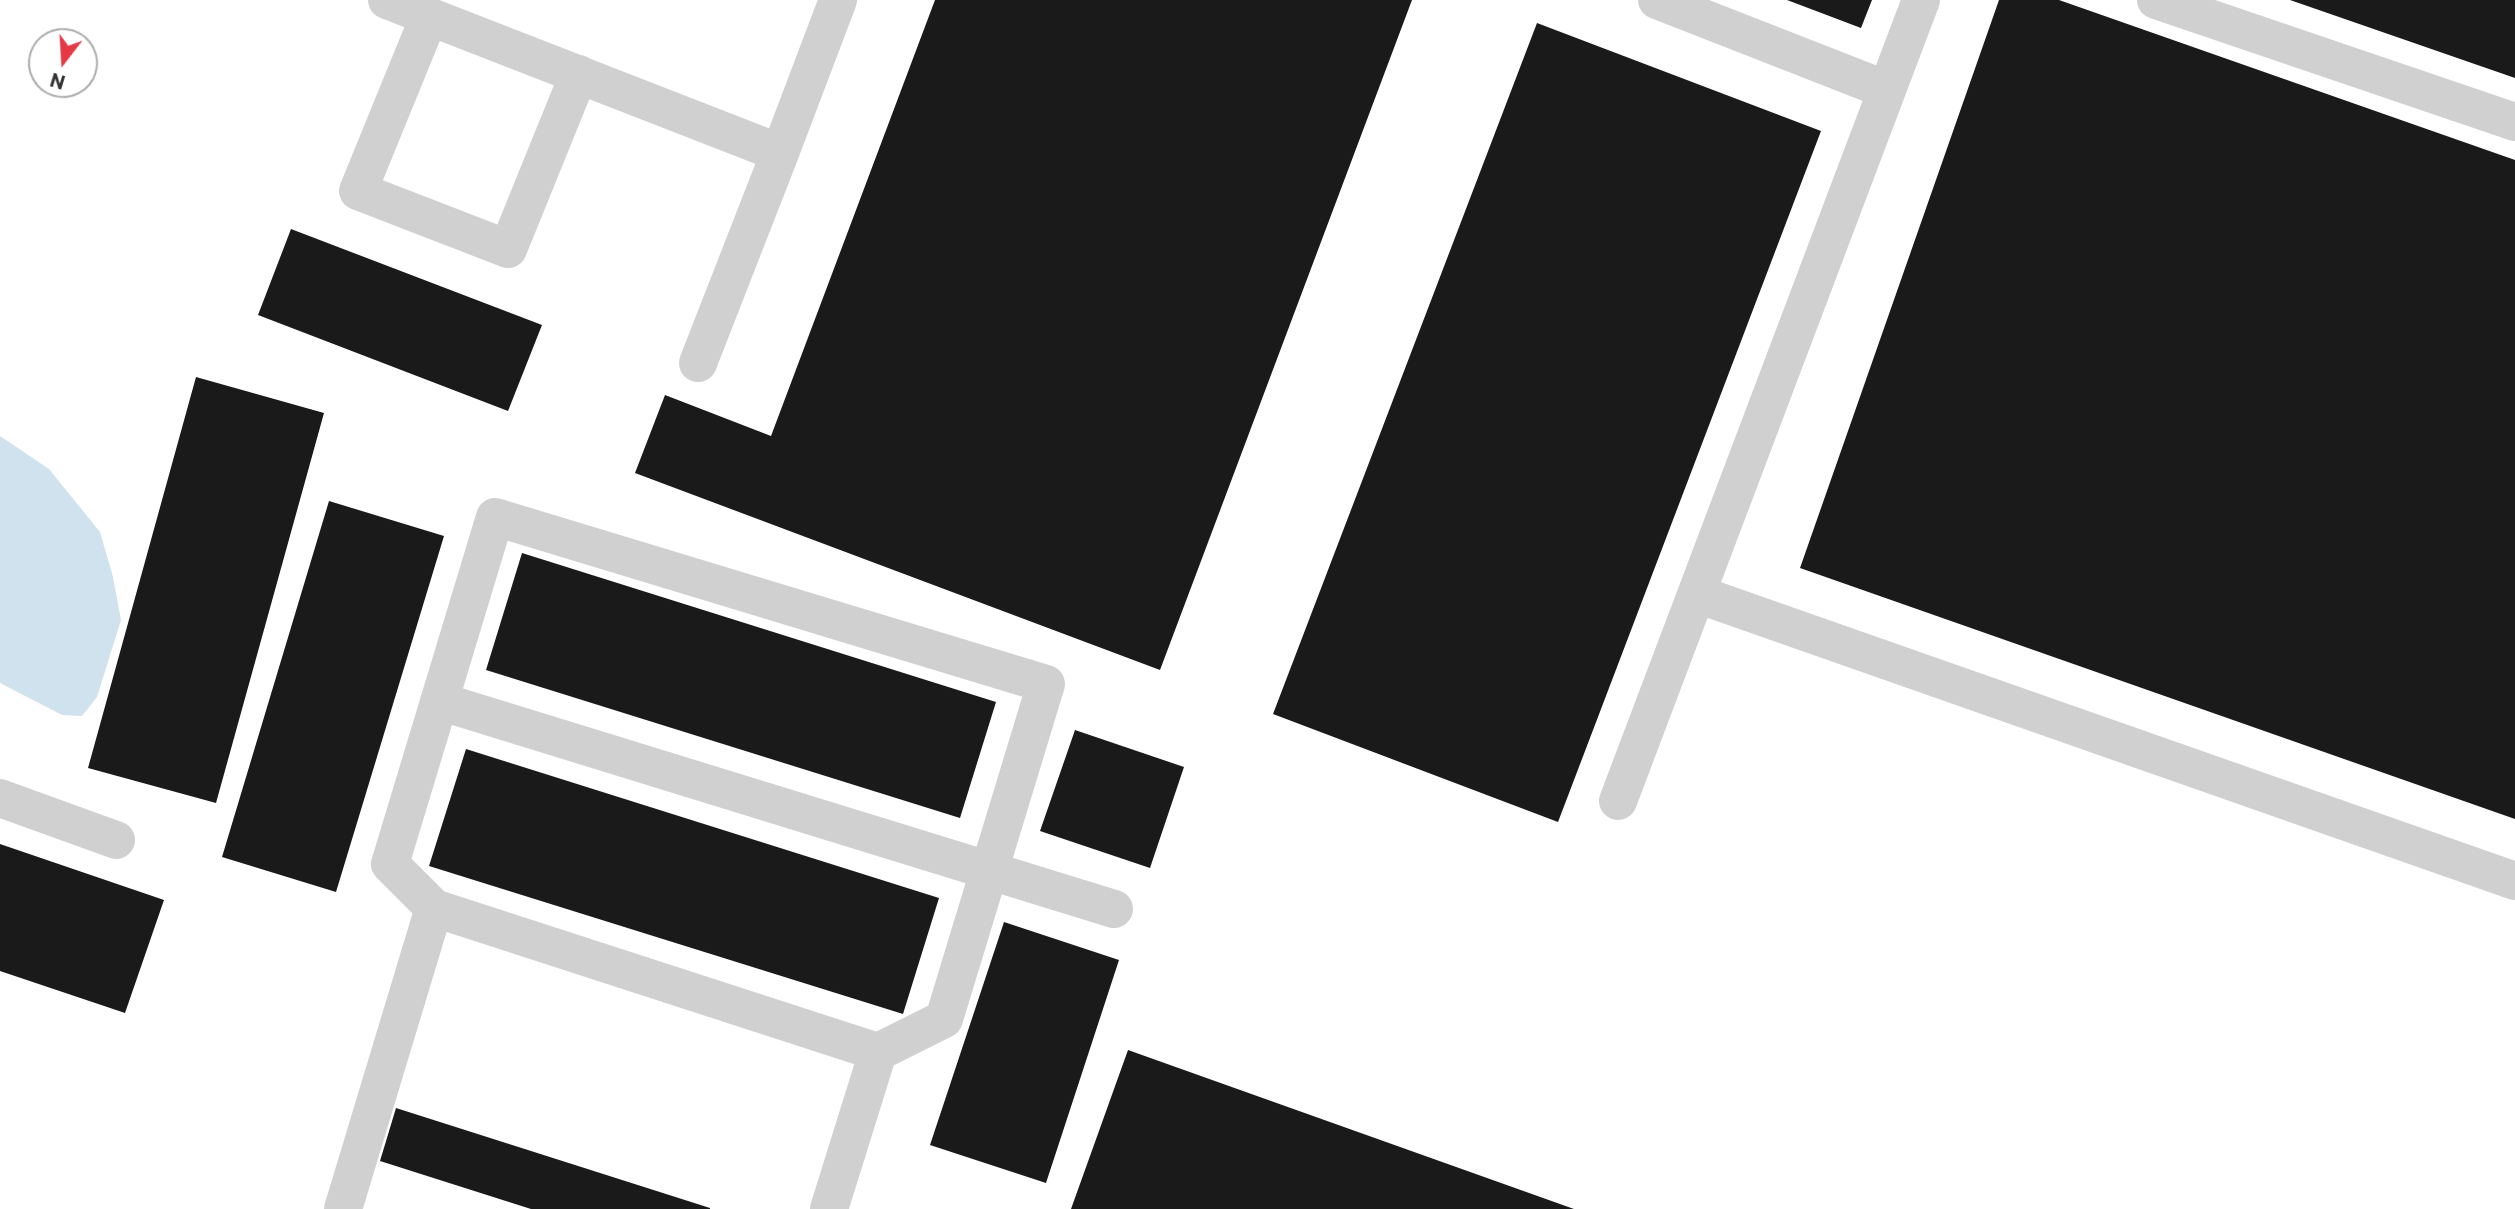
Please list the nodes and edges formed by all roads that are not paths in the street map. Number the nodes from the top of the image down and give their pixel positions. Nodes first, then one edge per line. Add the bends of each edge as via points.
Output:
1 (387, 0) edge
2 (838, 0) edge
3 (1657, 0) edge
4 (1921, 0) edge
5 (2156, 0) edge
6 (429, 17) junction
7 (579, 75) junction
8 (1887, 90) junction
9 (2515, 122) edge
10 (780, 153) junction
11 (698, 363) dead end
12 (1697, 594) junction
13 (439, 701) junction
14 (0, 799) edge
15 (1618, 802) dead end
16 (116, 840) dead end
17 (990, 871) junction
18 (2515, 881) edge
19 (434, 908) junction
20 (1114, 909) dead end
21 (878, 1052) junction
22 (343, 1209) edge
23 (829, 1209) edge

1 - 6 lane
2 - 10 lane
3 - 8 lane
4 - 8 lane
5 - 9 lane
6 - 7 lane
6 - 7 lane via 358,191 508,249
7 - 10 lane
8 - 12 lane
10 - 11 lane
12 - 15 lane
12 - 18 lane
13 - 17 lane
13 - 17 lane via 495,517 1046,684
13 - 19 lane via 390,864
14 - 16 lane
17 - 20 lane
17 - 21 lane via 944,1019
19 - 21 lane
19 - 22 lane
21 - 23 lane

